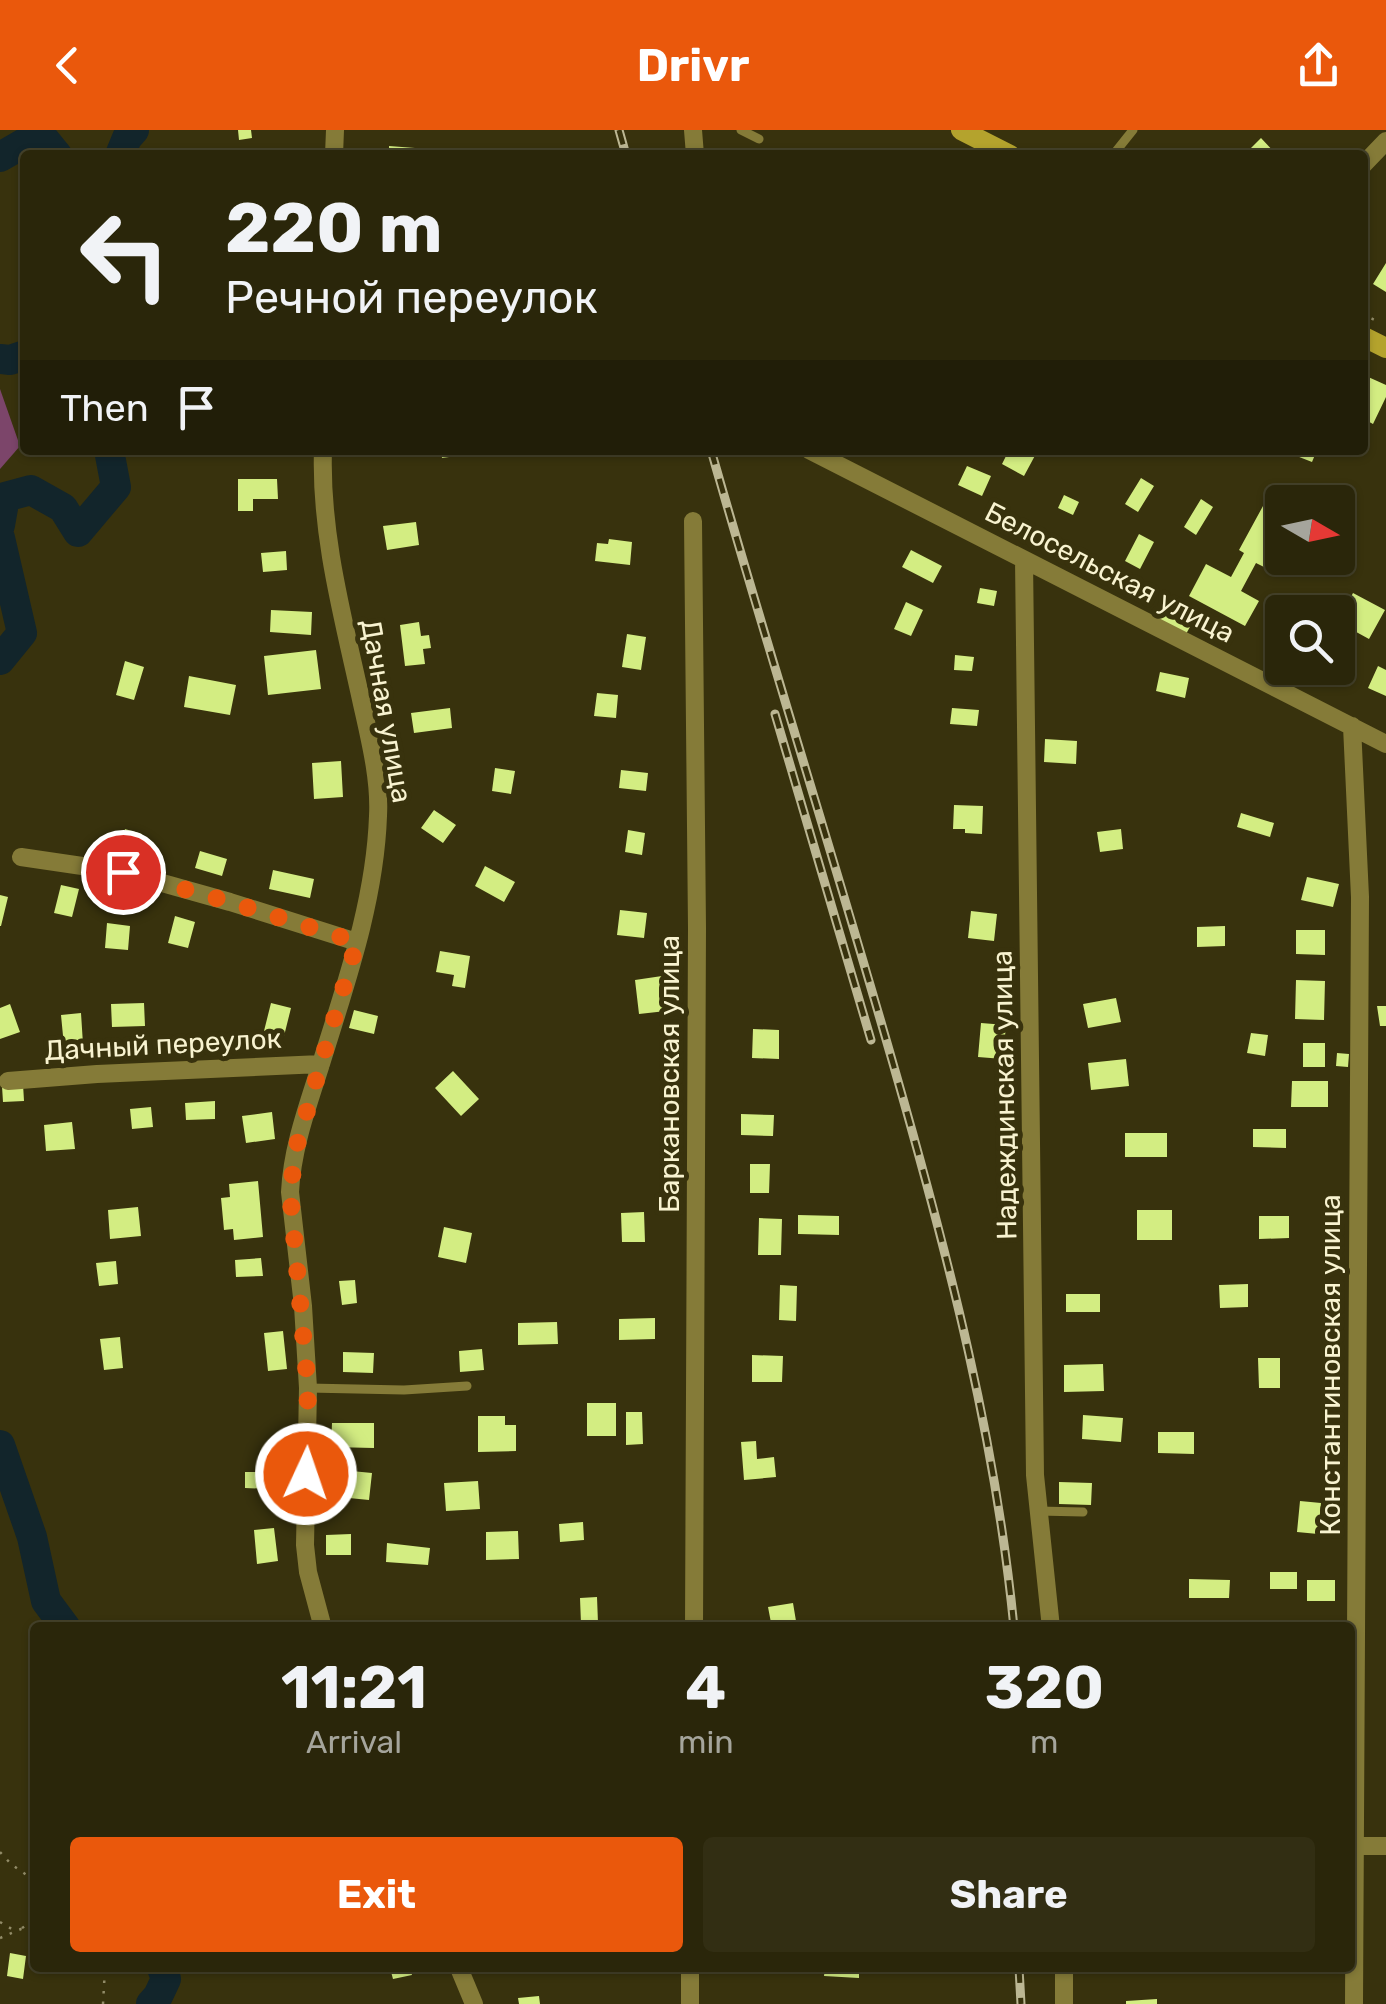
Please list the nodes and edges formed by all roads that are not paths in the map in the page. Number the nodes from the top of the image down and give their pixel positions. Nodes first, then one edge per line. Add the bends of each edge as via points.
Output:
1 (741, 130) edge
2 (961, 130) edge
3 (1133, 130) edge
4 (759, 140) dead end
5 (1386, 141) edge
6 (1000, 150) edge
7 (1117, 150) edge
8 (1368, 160) edge
9 (323, 455) edge
10 (819, 455) edge
11 (693, 521) dead end
12 (1024, 560) junction
13 (1352, 726) junction
14 (1386, 744) edge
15 (21, 857) dead end
16 (357, 942) junction
17 (321, 1064) junction
18 (8, 1082) dead end
19 (468, 1386) dead end
20 (308, 1388) junction
21 (1038, 1510) junction
22 (1083, 1512) dead end
23 (320, 1622) edge
24 (694, 1622) edge
25 (1050, 1622) edge
26 (1355, 1846) joint
27 (1386, 1846) edge
28 (461, 1972) edge
29 (690, 1972) edge
30 (1064, 1972) edge
31 (1354, 1972) edge
32 (474, 2004) edge
33 (690, 2004) edge
34 (1064, 2004) edge
35 (1354, 2004) edge

1 - 4 lane
2 - 6 street
3 - 7 lane
5 - 8 street
9 - 16 street, Дачная улица via 325,518 379,810
10 - 12 street, Белосельская улица
11 - 24 street, Баркановская улица
12 - 13 street, Белосельская улица
12 - 21 street, Надеждинская улица
13 - 14 street, Белосельская улица
13 - 26 street, Константиновская улица via 1360,897
15 - 16 street via 123,872
16 - 17 street, Дачная улица
17 - 18 street, Дачный переулок
17 - 20 street, Дачная улица via 290,1192
19 - 20 lane
20 - 23 street, Дачная улица via 305,1545
21 - 22 lane
21 - 25 street, Надеждинская улица
26 - 27 street
28 - 32 street
29 - 33 street
30 - 34 street
31 - 35 street, Константиновская улица

